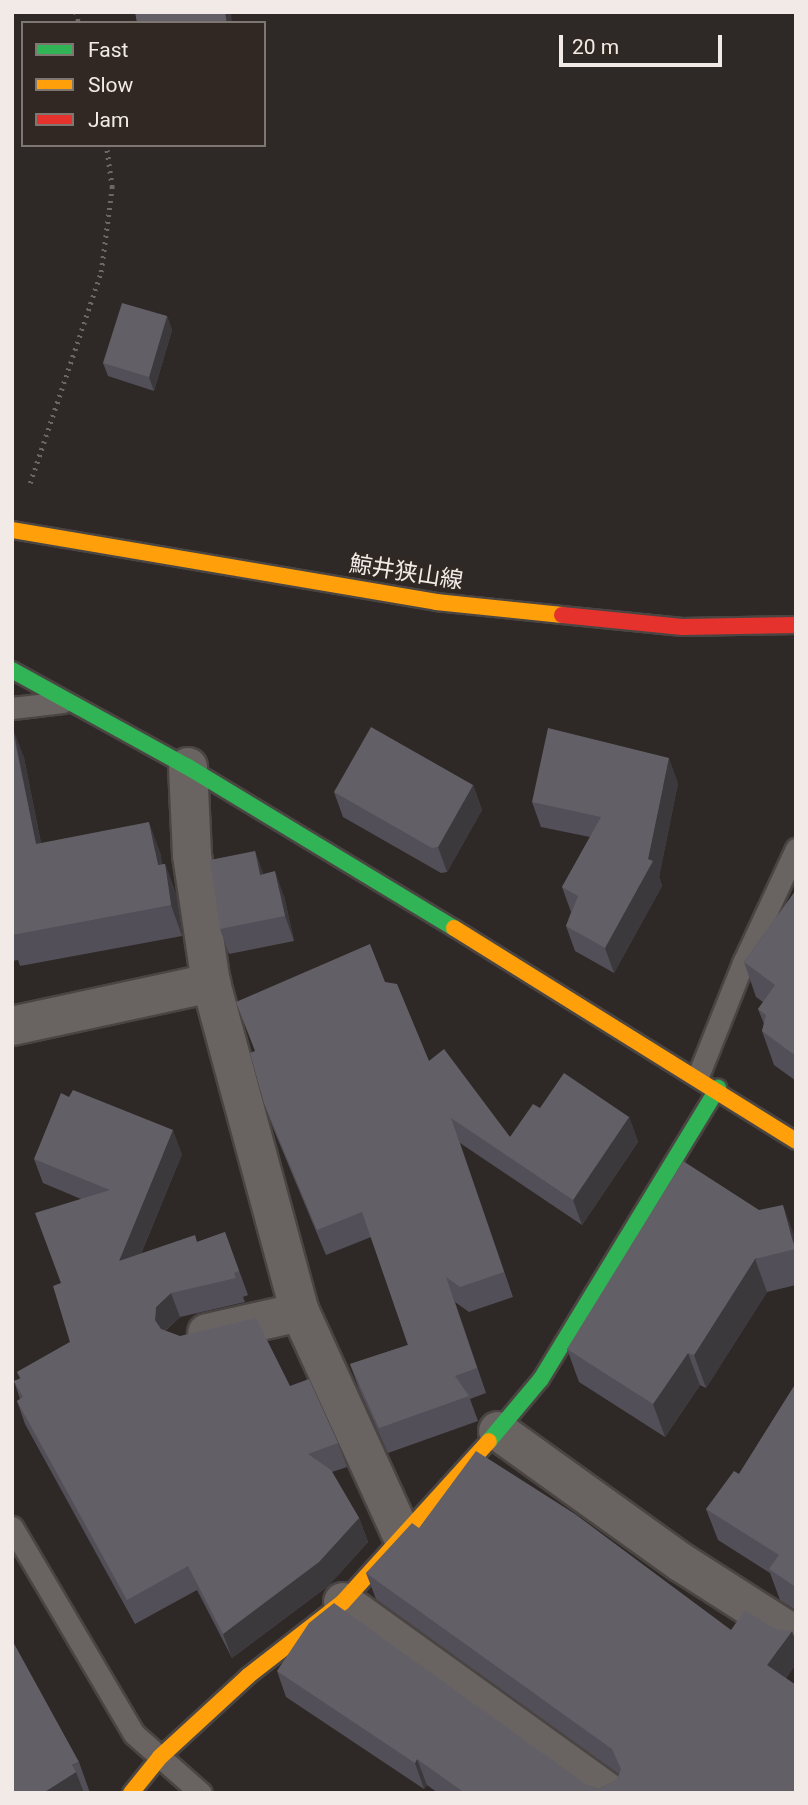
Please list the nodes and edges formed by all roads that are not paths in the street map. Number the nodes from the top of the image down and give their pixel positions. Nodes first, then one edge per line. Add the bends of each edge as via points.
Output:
1 (13, 531) edge
2 (796, 625) edge
3 (12, 670) edge
4 (65, 701) junction
5 (12, 708) edge
6 (188, 767) junction
7 (796, 849) edge
8 (211, 983) junction
9 (12, 1026) edge
10 (698, 1076) junction
11 (718, 1088) junction
12 (796, 1141) edge
13 (300, 1312) junction
14 (185, 1338) edge
15 (498, 1431) junction
16 (12, 1527) edge
17 (403, 1538) junction
18 (343, 1601) junction
19 (796, 1636) edge
20 (160, 1757) junction
21 (131, 1793) edge
22 (201, 1793) edge
23 (609, 1793) edge

1 - 2 street, 鯨井狭山線 via 463,605 682,627
3 - 4 street
4 - 5 lane
4 - 6 street
6 - 8 street via 191,855
6 - 10 street
7 - 10 lane via 743,962
8 - 9 street
8 - 13 street
10 - 11 street
11 - 12 street
11 - 15 street via 541,1379
13 - 14 street
13 - 17 street
15 - 17 street
15 - 19 street via 682,1563
16 - 20 lane via 134,1734
17 - 18 street
18 - 20 street via 248,1676
18 - 23 street
20 - 21 street
20 - 22 lane

